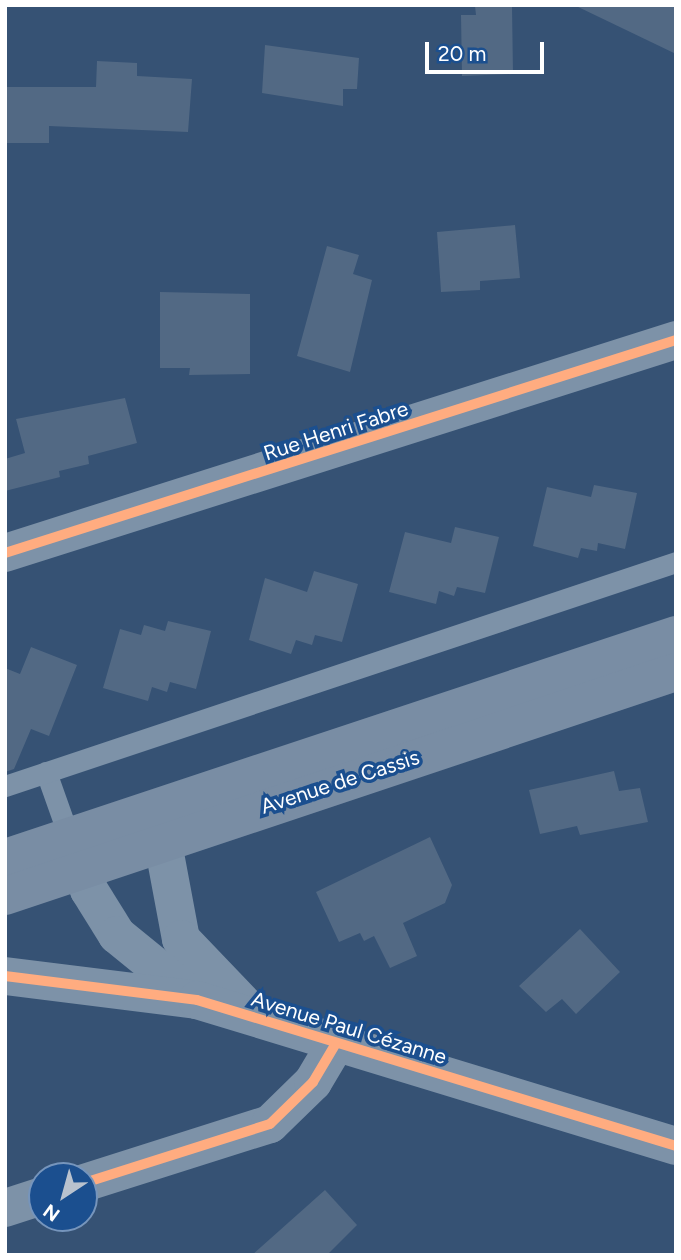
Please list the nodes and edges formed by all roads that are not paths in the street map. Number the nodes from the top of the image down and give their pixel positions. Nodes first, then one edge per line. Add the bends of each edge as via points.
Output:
1 (676, 340) edge
2 (5, 553) edge
3 (676, 562) edge
4 (676, 635) edge
5 (676, 672) edge
6 (47, 772) junction
7 (5, 786) edge
8 (161, 825) junction
9 (69, 837) junction
10 (5, 858) edge
11 (82, 875) junction
12 (5, 896) edge
13 (5, 976) edge
14 (197, 1000) junction
15 (265, 1024) junction
16 (335, 1045) junction
17 (676, 1146) edge
18 (98, 1179) edge
19 (28, 1201) edge
20 (5, 1208) edge

1 - 2 street, Rue Henri Fabre
3 - 6 lane
4 - 8 main road, Avenue de Cassis
5 - 8 main road, Avenue de Cassis
6 - 7 lane
6 - 9 lane
8 - 9 main road, Avenue de Cassis
8 - 11 main road, Avenue de Cassis
8 - 15 street, Avenue Paul Cézanne via 181,939 213,979
9 - 10 main road, Avenue de Cassis
9 - 11 street, Avenue Paul Cézanne
11 - 12 main road, Avenue de Cassis
11 - 14 street, Avenue Paul Cézanne via 117,935
13 - 14 street, Avenue Paul Cézanne
14 - 15 street, Avenue Paul Cézanne
15 - 16 street, Avenue Paul Cézanne
16 - 17 street, Avenue Paul Cézanne
16 - 18 street via 313,1082 270,1124
19 - 20 street

